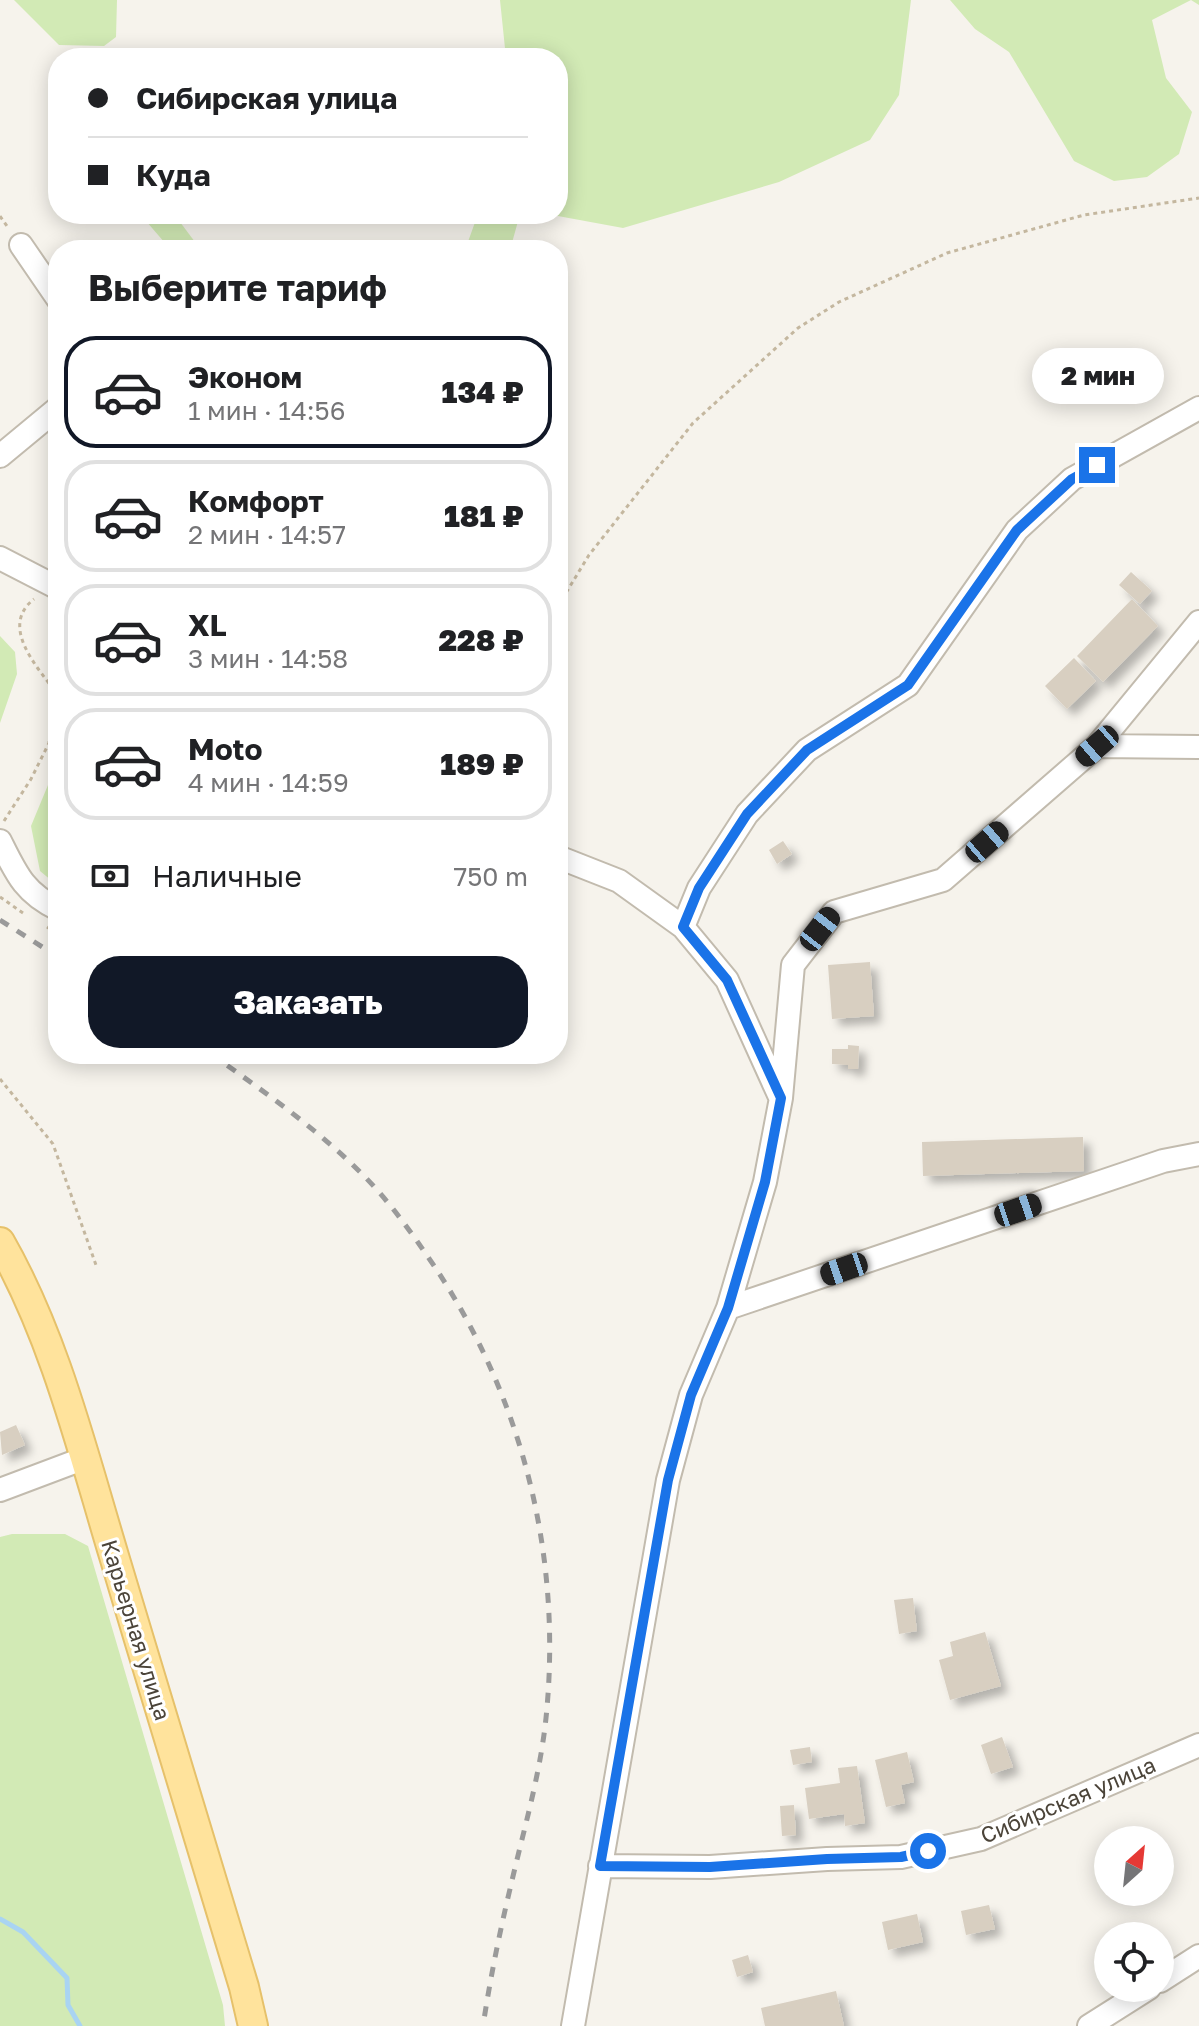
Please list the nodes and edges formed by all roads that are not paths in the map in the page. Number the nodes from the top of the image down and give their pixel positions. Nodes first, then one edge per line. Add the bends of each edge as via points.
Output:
1 (21, 245) dead end
2 (48, 284) edge
3 (1199, 408) edge
4 (48, 416) edge
5 (0, 456) edge
6 (0, 558) edge
7 (48, 583) edge
8 (1199, 622) edge
9 (1097, 746) junction
10 (1199, 747) edge
11 (0, 841) edge
12 (568, 861) edge
13 (48, 904) edge
14 (683, 927) junction
15 (781, 1098) junction
16 (1199, 1154) edge
17 (0, 1242) edge
18 (728, 1308) junction
19 (85, 1458) junction
20 (0, 1490) edge
21 (1199, 1745) edge
22 (600, 1866) junction
23 (1199, 1956) edge
24 (1174, 1972) edge
25 (1127, 2002) edge
26 (253, 2026) edge
27 (573, 2026) edge
28 (1089, 2026) edge

1 - 2 street
3 - 14 street via 1072,479 1017,530 908,685 807,750 747,814 699,888
4 - 5 street
6 - 7 street
8 - 9 street
9 - 10 street
9 - 15 street via 943,880 834,912 793,965
11 - 13 street via 23,884
12 - 14 street via 619,881
14 - 15 street via 727,980
15 - 18 street via 765,1182
16 - 18 street via 1163,1161
17 - 19 main road, Карьерная улица via 36,1317
18 - 22 street via 691,1395 668,1480
19 - 20 street
19 - 26 main road, Карьерная улица
21 - 22 street, Сибирская улица via 981,1839 901,1857 710,1867
22 - 27 street
23 - 24 street
25 - 28 street

